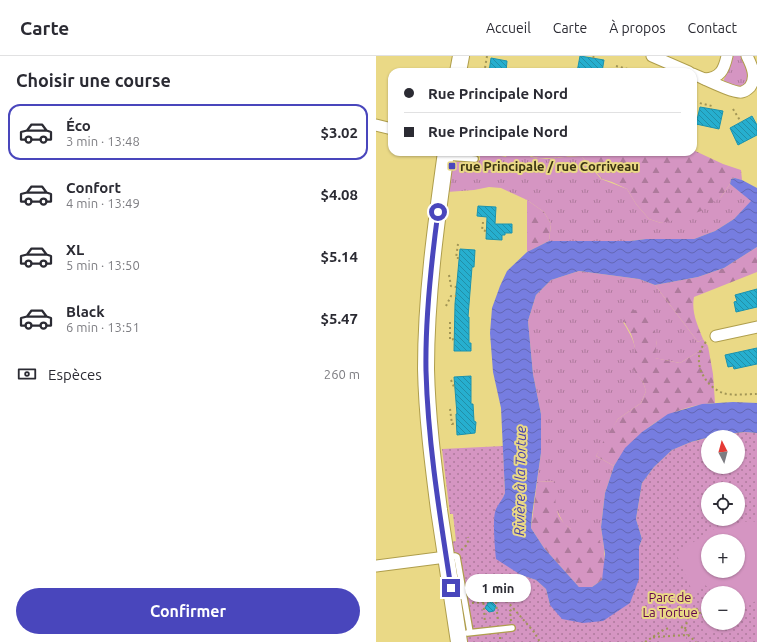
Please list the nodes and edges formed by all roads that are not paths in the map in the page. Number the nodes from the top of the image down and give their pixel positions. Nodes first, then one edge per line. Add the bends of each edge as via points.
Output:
1 (461, 56) edge
2 (652, 56) edge
3 (726, 56) edge
4 (747, 56) edge
5 (459, 68) edge
6 (680, 68) edge
7 (697, 76) edge
8 (705, 79) junction
9 (376, 125) edge
10 (388, 128) edge
11 (446, 156) edge
12 (458, 156) edge
13 (475, 159) dead end
14 (757, 327) edge
15 (716, 336) dead end
16 (452, 552) junction
17 (376, 566) edge
18 (512, 628) dead end
19 (462, 636) edge

1 - 5 street
2 - 6 street
3 - 8 street via 725,66 720,74
4 - 8 street via 755,79 743,92
7 - 8 street
9 - 10 street
11 - 16 street via 429,294 426,369 432,455
12 - 13 lane
14 - 15 street
16 - 17 street
16 - 19 street
18 - 19 lane via 486,630

